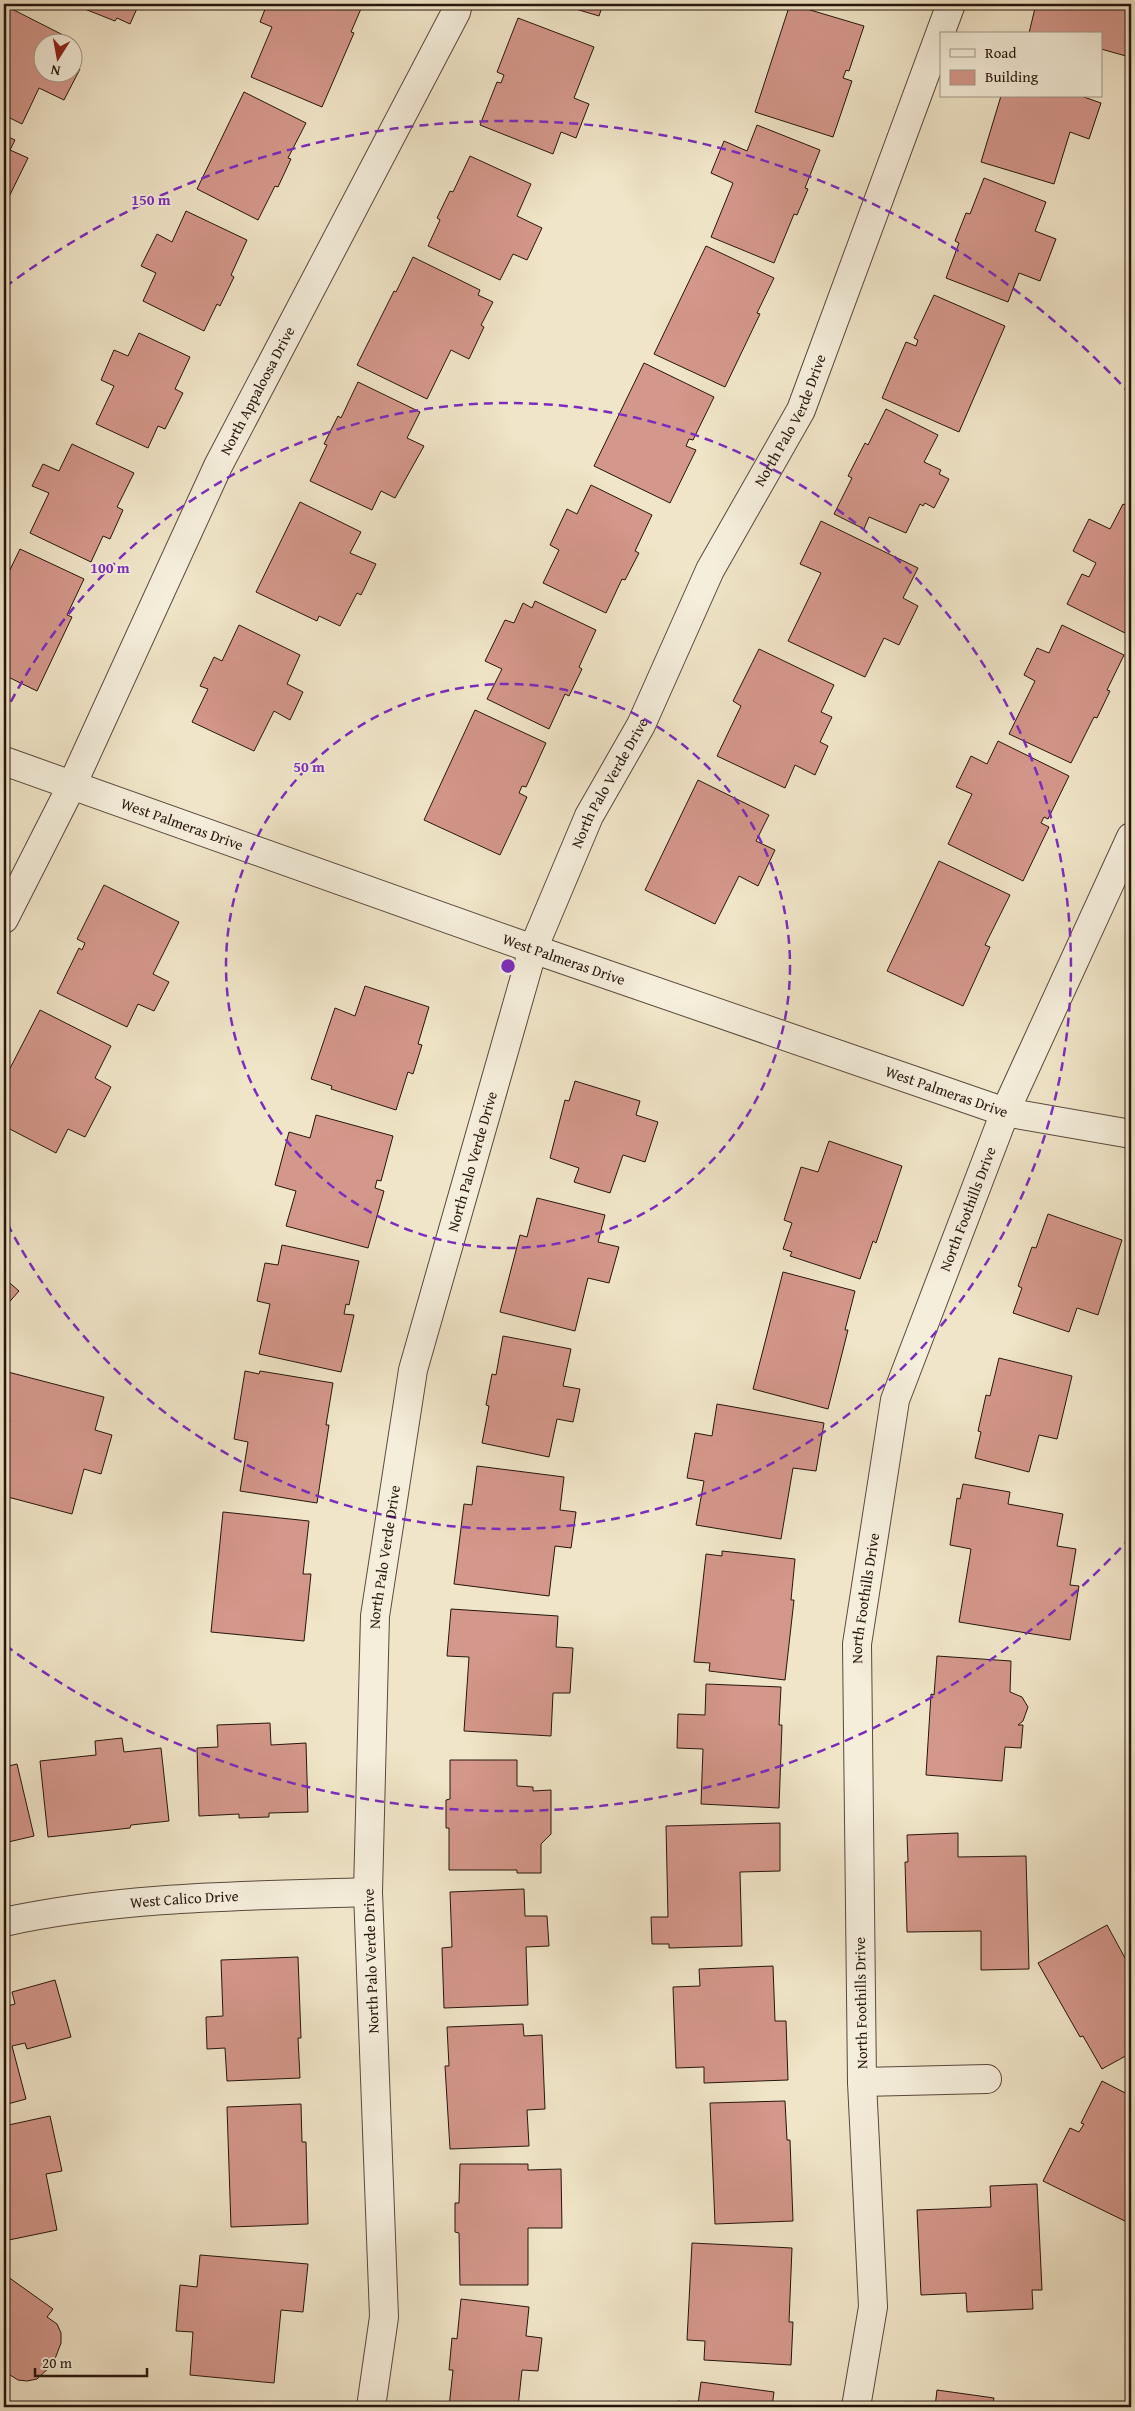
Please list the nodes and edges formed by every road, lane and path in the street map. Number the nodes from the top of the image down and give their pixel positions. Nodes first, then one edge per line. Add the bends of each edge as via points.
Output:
1 (458, 4) edge
2 (951, 4) edge
3 (941, 32) edge
4 (940, 34) edge
5 (4, 761) edge
6 (72, 785) junction
7 (1131, 837) edge
8 (4, 919) edge
9 (533, 949) junction
10 (1005, 1112) junction
11 (1131, 1134) edge
12 (368, 1892) junction
13 (4, 1922) edge
14 (987, 2079) dead end
15 (862, 2082) junction
16 (371, 2407) edge
17 (856, 2407) edge

1 - 6 street, North Appaloosa Drive via 218,466
2 - 3 street, North Palo Verde Drive
4 - 9 street, North Palo Verde Drive via 800,410 710,570 641,725 589,816
5 - 6 street, West Palmeras Drive
6 - 8 street, North Appaloosa Drive
6 - 9 street, West Palmeras Drive
7 - 10 street, North Foothills Drive
9 - 10 street, West Palmeras Drive
9 - 12 street, North Palo Verde Drive via 413,1370 376,1616
10 - 11 street, West Palmeras Drive
10 - 15 street, North Foothills Drive via 895,1400 857,1644
12 - 13 street, West Calico Drive via 145,1902 97,1906
12 - 16 street, North Palo Verde Drive via 384,2317
14 - 15 street
15 - 17 street, North Foothills Drive via 873,2307

